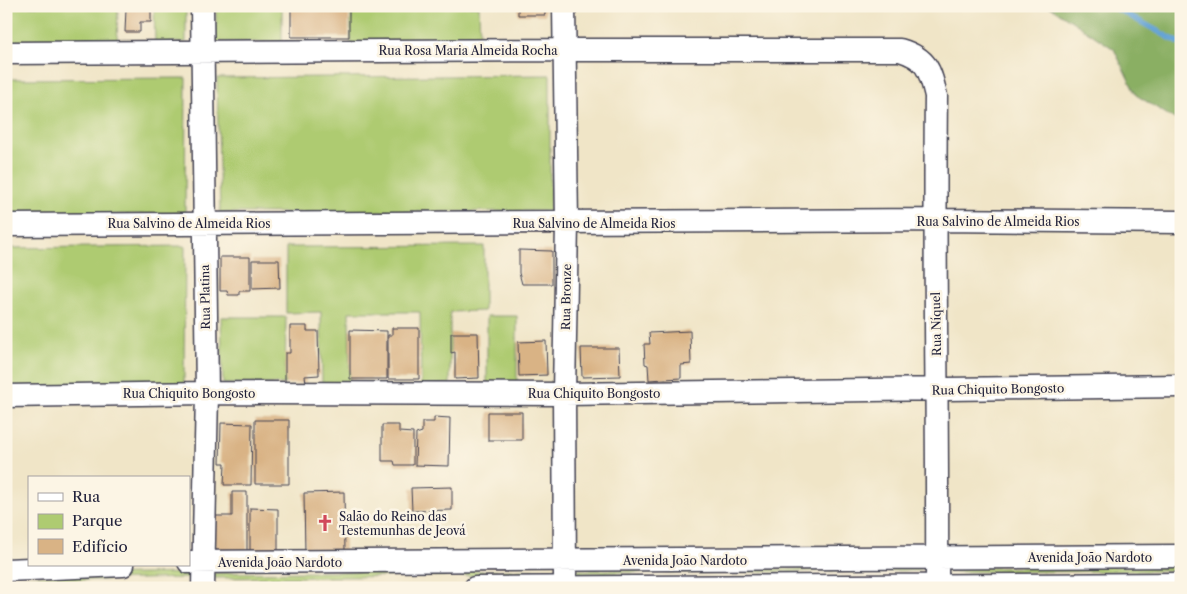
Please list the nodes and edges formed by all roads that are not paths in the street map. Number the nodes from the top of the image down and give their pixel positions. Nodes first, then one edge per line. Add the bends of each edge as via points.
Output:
1 (202, 6) edge
2 (564, 6) edge
3 (564, 50) junction
4 (202, 52) junction
5 (6, 53) edge
6 (926, 64) joint
7 (934, 220) junction
8 (1181, 222) edge
9 (204, 223) junction
10 (568, 223) junction
11 (6, 224) edge
12 (1181, 386) edge
13 (937, 390) junction
14 (207, 393) junction
15 (564, 394) junction
16 (6, 396) edge
17 (1181, 556) edge
18 (937, 558) junction
19 (565, 560) junction
20 (196, 562) edge
21 (100, 566) edge
22 (6, 570) edge
23 (1181, 584) edge
24 (936, 586) junction
25 (565, 587) edge
26 (793, 587) edge
27 (203, 588) edge
28 (475, 588) edge
29 (497, 588) edge

1 - 4 street, Rua Platina
2 - 3 street, Rua Bronze
3 - 4 street, Rua Rosa Maria Almeida Rocha
3 - 6 street, Rua Rosa Maria Almeida Rocha via 900,50 914,54
3 - 10 street, Rua Bronze
4 - 5 street, Rua Rosa Maria Almeida Rocha
4 - 9 street, Rua Platina
6 - 7 street, Rua Níquel via 936,96
7 - 8 street, Rua Salvino de Almeida Rios
7 - 10 street, Rua Salvino de Almeida Rios
7 - 13 street, Rua Níquel
9 - 10 street, Rua Salvino de Almeida Rios
9 - 11 street, Rua Salvino de Almeida Rios
9 - 14 street, Rua Platina
10 - 15 street, Rua Bronze
12 - 13 street, Rua Chiquito Bongosto
13 - 15 street, Rua Chiquito Bongosto
13 - 18 street, Rua Níquel
14 - 15 street, Rua Chiquito Bongosto
14 - 16 street, Rua Chiquito Bongosto
14 - 20 street, Rua Platina
15 - 19 street, Rua Bronze
17 - 18 street, Avenida João Nardoto
18 - 19 street, Avenida João Nardoto
18 - 24 street, Rua Níquel
19 - 20 street, Avenida João Nardoto
19 - 25 street, Rua Bronze
20 - 27 street, Rua Platina
21 - 22 street
23 - 24 street
24 - 26 street
25 - 26 street
25 - 29 street
28 - 29 street

